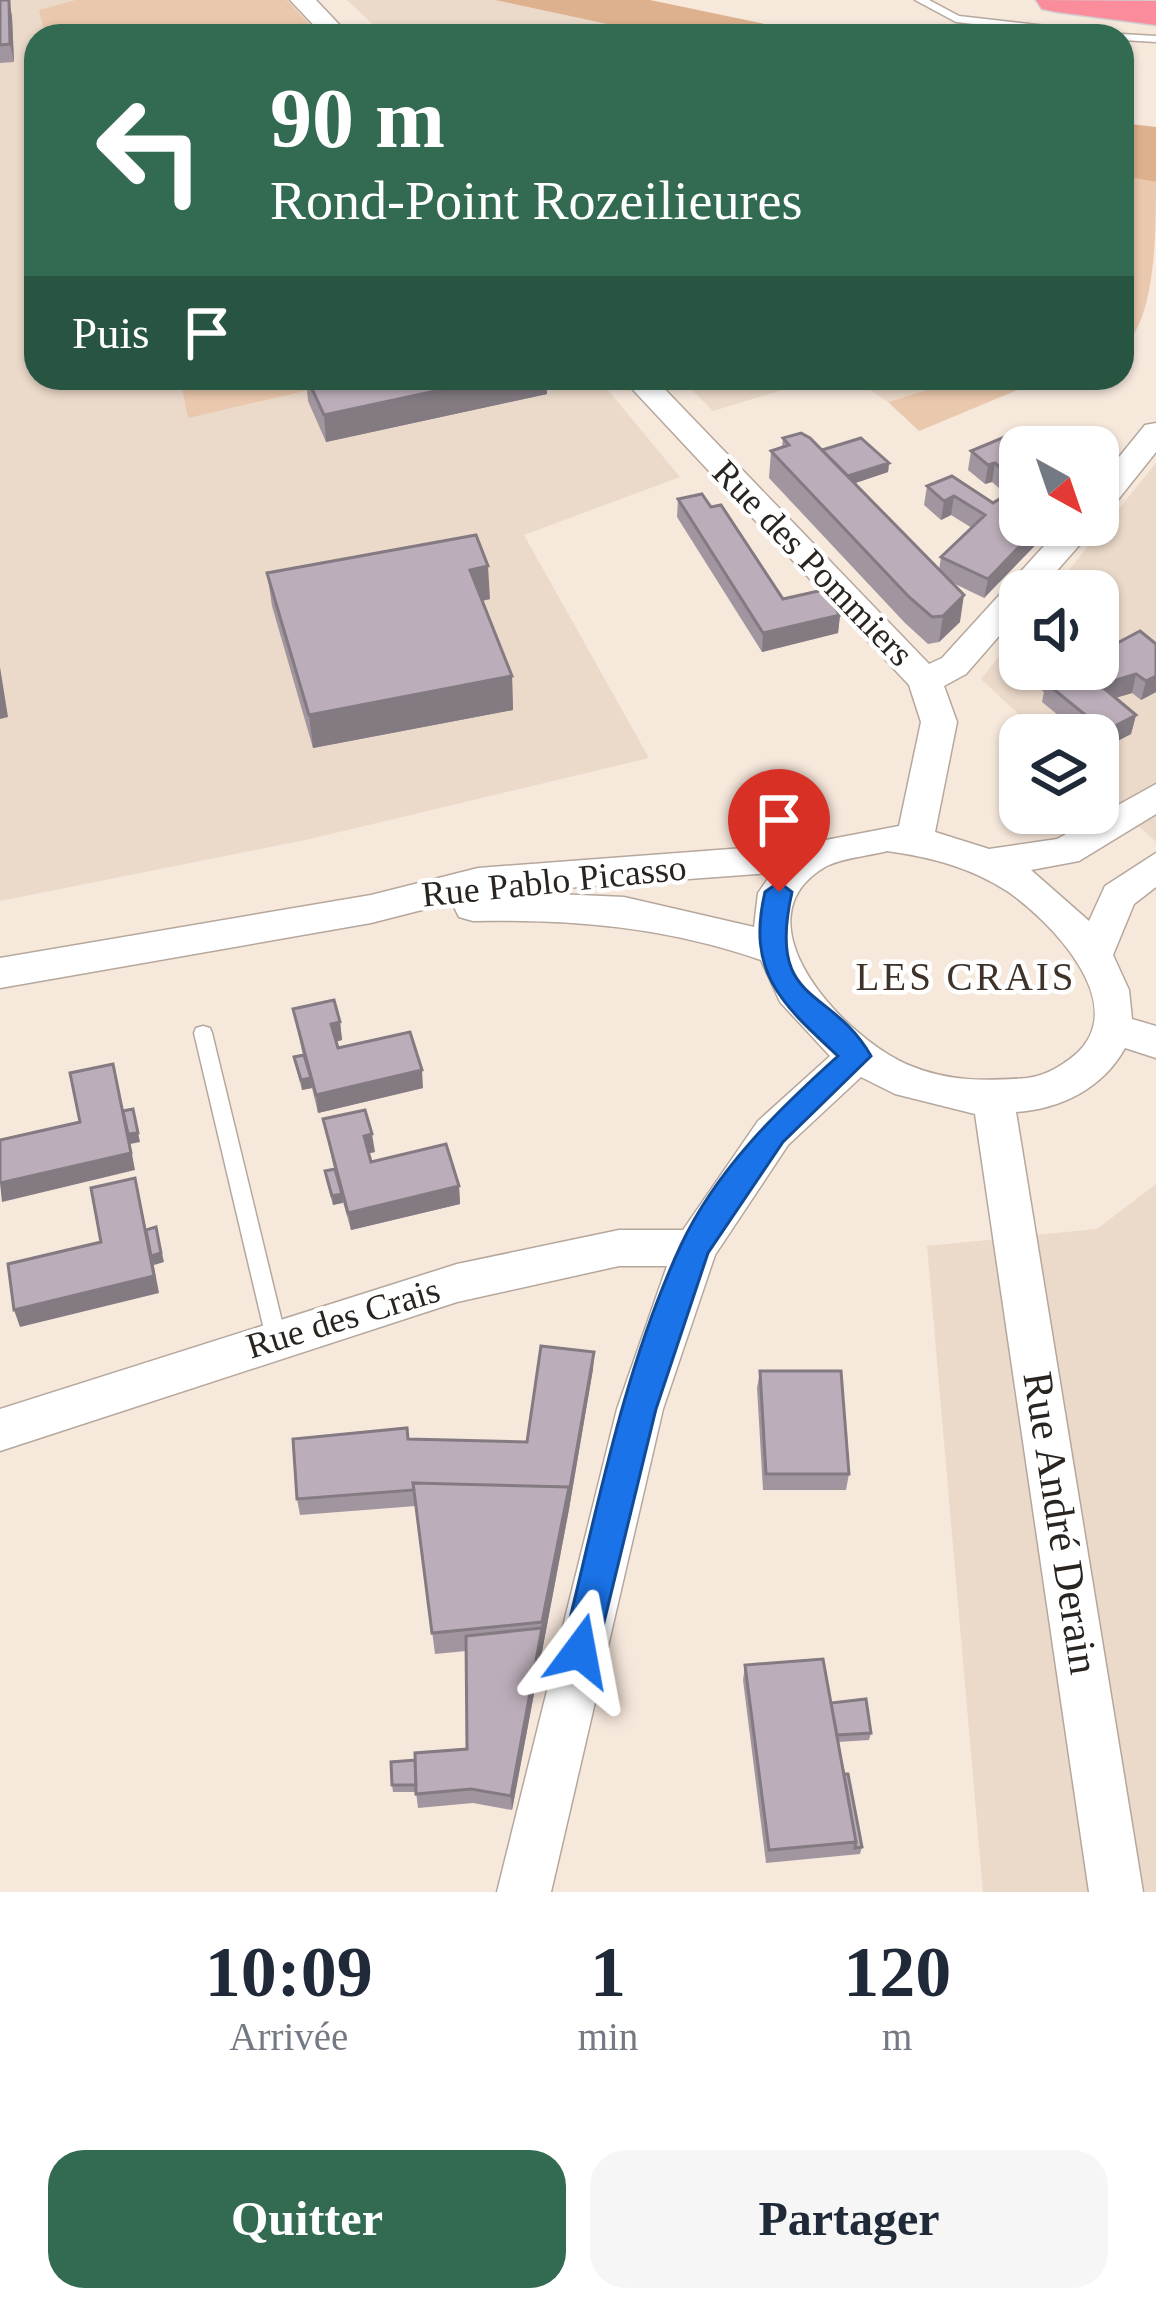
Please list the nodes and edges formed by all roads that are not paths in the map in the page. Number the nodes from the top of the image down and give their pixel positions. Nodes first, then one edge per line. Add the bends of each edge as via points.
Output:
1 (302, 0) edge
2 (921, 0) edge
3 (1057, 0) edge
4 (1156, 13) edge
5 (326, 24) edge
6 (1001, 24) edge
7 (648, 390) edge
8 (1156, 432) edge
9 (1119, 478) edge
10 (1062, 546) edge
11 (1039, 570) edge
12 (999, 615) edge
13 (925, 680) junction
14 (1156, 797) edge
15 (915, 840) junction
16 (810, 856) junction
17 (988, 863) junction
18 (1156, 867) edge
19 (371, 909) junction
20 (770, 948) junction
21 (1093, 955) junction
22 (0, 973) edge
23 (1112, 1028) junction
24 (202, 1033) dead end
25 (1156, 1042) edge
26 (857, 1056) junction
27 (994, 1102) junction
28 (695, 1248) junction
29 (276, 1337) junction
30 (0, 1430) edge
31 (524, 1892) edge
32 (1116, 1892) edge

1 - 5 street
2 - 6 lane via 956,19
3 - 4 highway
7 - 13 street, Rue des Pommiers
8 - 9 street
10 - 11 street
12 - 13 street via 953,666
13 - 15 street, Rue des Pommiers via 939,722
14 - 17 street via 1066,851
15 - 16 street via 861,840
15 - 17 street
16 - 19 street, Rue Pablo Picasso via 491,883
16 - 20 street via 779,892
17 - 21 street via 1050,904
18 - 21 street via 1119,896
19 - 20 street, Rue Pablo Picasso via 611,907 702,922
19 - 22 street, Rue Pablo Picasso
20 - 26 street via 798,1002
21 - 23 street via 1109,990
23 - 25 street
23 - 27 street via 1094,1063 1074,1078
24 - 29 lane
26 - 27 street via 932,1093
26 - 28 street via 772,1133
27 - 32 street, Rue André Derain
28 - 29 street, Rue des Crais via 562,1257
28 - 31 street via 640,1409
29 - 30 street, Rue des Crais

